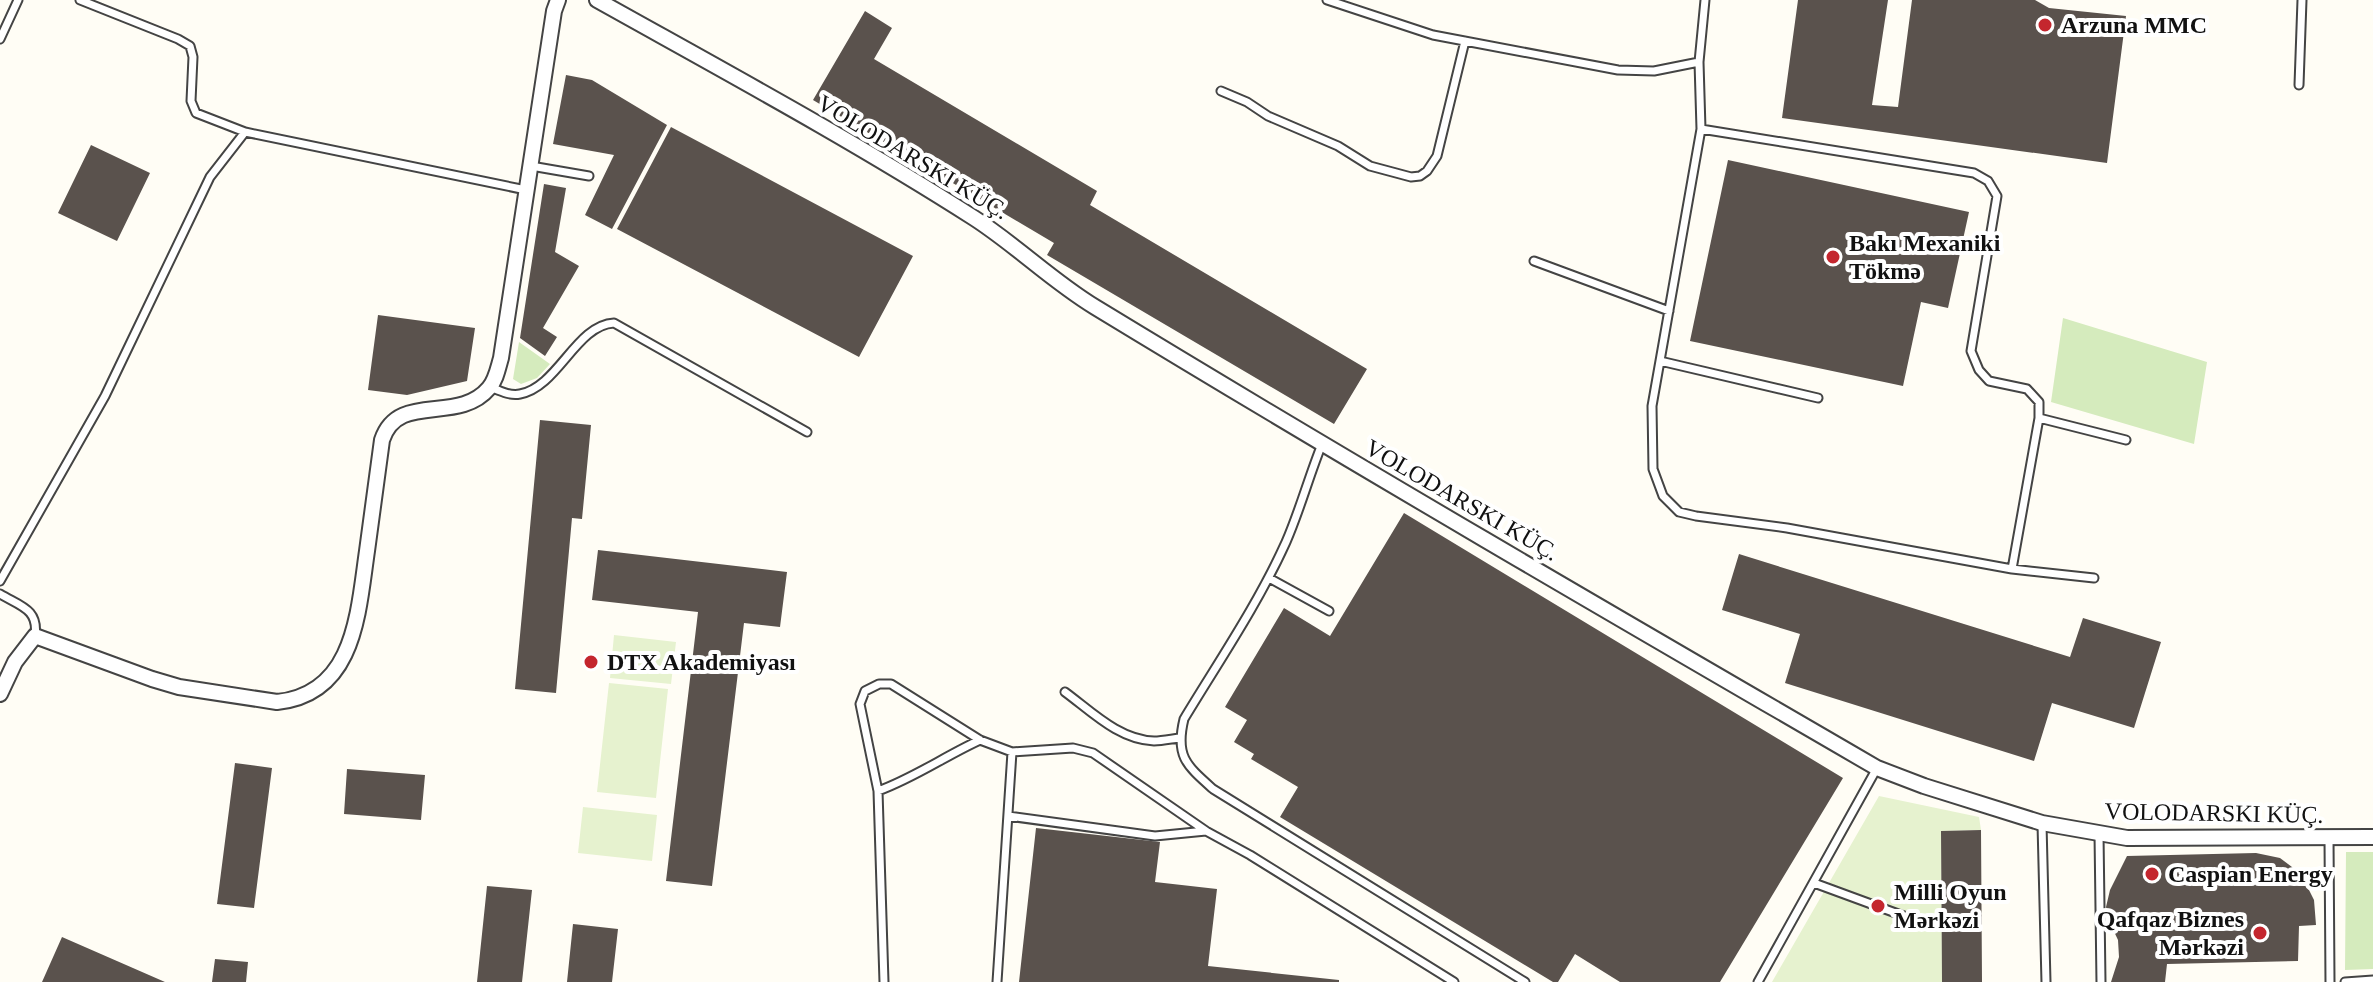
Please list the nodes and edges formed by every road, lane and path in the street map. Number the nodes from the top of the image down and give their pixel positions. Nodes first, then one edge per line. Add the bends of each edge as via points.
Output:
1 (18, 0) edge
2 (80, 0) edge
3 (558, 0) edge
4 (597, 0) edge
5 (1327, 0) edge
6 (1705, 0) edge
7 (2302, 0) edge
8 (0, 39) edge
9 (1465, 41) junction
10 (1699, 62) junction
11 (2299, 85) dead end
12 (1221, 91) dead end
13 (1701, 129) junction
14 (245, 132) junction
15 (529, 165) junction
16 (589, 176) dead end
17 (526, 190) junction
18 (1534, 261) dead end
19 (1669, 311) junction
20 (1660, 361) junction
21 (490, 387) junction
22 (1818, 398) dead end
23 (2039, 418) junction
24 (807, 432) dead end
25 (2126, 440) dead end
26 (1322, 444) junction
27 (2012, 569) junction
28 (1269, 578) junction
29 (2094, 578) dead end
30 (0, 581) edge
31 (0, 594) edge
32 (1329, 611) dead end
33 (35, 636) junction
34 (1065, 692) dead end
35 (0, 694) edge
36 (1179, 738) junction
37 (980, 740) junction
38 (1012, 752) junction
39 (1877, 768) junction
40 (878, 791) junction
41 (1008, 816) junction
42 (2042, 823) junction
43 (1206, 831) junction
44 (2099, 834) junction
45 (2373, 837) edge
46 (2329, 838) junction
47 (1814, 883) junction
48 (1931, 926) dead end
49 (2373, 980) edge
50 (884, 982) edge
51 (997, 982) edge
52 (1454, 982) edge
53 (1525, 982) edge
54 (1758, 982) edge
55 (2046, 982) edge
56 (2101, 982) edge
57 (2330, 982) edge
58 (2345, 982) edge

1 - 8 lane
2 - 14 lane via 190,46 196,113
3 - 15 street
4 - 26 street, VOLODARSKI KÜÇ. via 971,217 1070,291
5 - 9 lane
6 - 10 lane
7 - 11 lane
9 - 10 lane via 1618,70 1654,71
9 - 12 lane via 1437,156 1420,176 1370,166
10 - 13 lane
13 - 19 lane
13 - 23 lane via 1974,173 1988,181 1997,196 1971,351 1989,381 2027,389 2039,402
14 - 17 lane
14 - 30 lane via 210,177 105,396
15 - 16 lane
15 - 17 street
17 - 21 street via 501,358
18 - 19 lane
19 - 20 lane
20 - 22 lane
20 - 27 lane via 1652,406 1653,469 1663,496 1679,512
21 - 24 lane via 518,395 532,390 592,330 614,323
21 - 33 street via 463,406 401,415 386,429 354,633 334,671 309,694 277,702 179,687
23 - 25 lane
23 - 27 lane
26 - 28 lane
26 - 39 street, VOLODARSKI KÜÇ.
27 - 29 lane
28 - 32 lane
28 - 36 lane via 1184,719
31 - 33 lane via 32,613
33 - 35 street
34 - 36 lane via 1135,738
36 - 53 lane via 1183,758 1213,789
37 - 38 lane
37 - 40 lane
37 - 40 lane via 891,684 865,691 860,704
38 - 41 lane
38 - 43 lane via 1073,748 1093,753
39 - 42 street, VOLODARSKI KÜÇ.
39 - 47 lane
40 - 50 lane
41 - 43 lane via 1144,835
41 - 51 lane
42 - 44 street, VOLODARSKI KÜÇ.
42 - 55 lane
43 - 52 lane
44 - 46 street, VOLODARSKI KÜÇ.
44 - 56 lane
45 - 46 street, VOLODARSKI KÜÇ.
46 - 57 lane
47 - 48 lane
47 - 54 lane
49 - 58 lane

